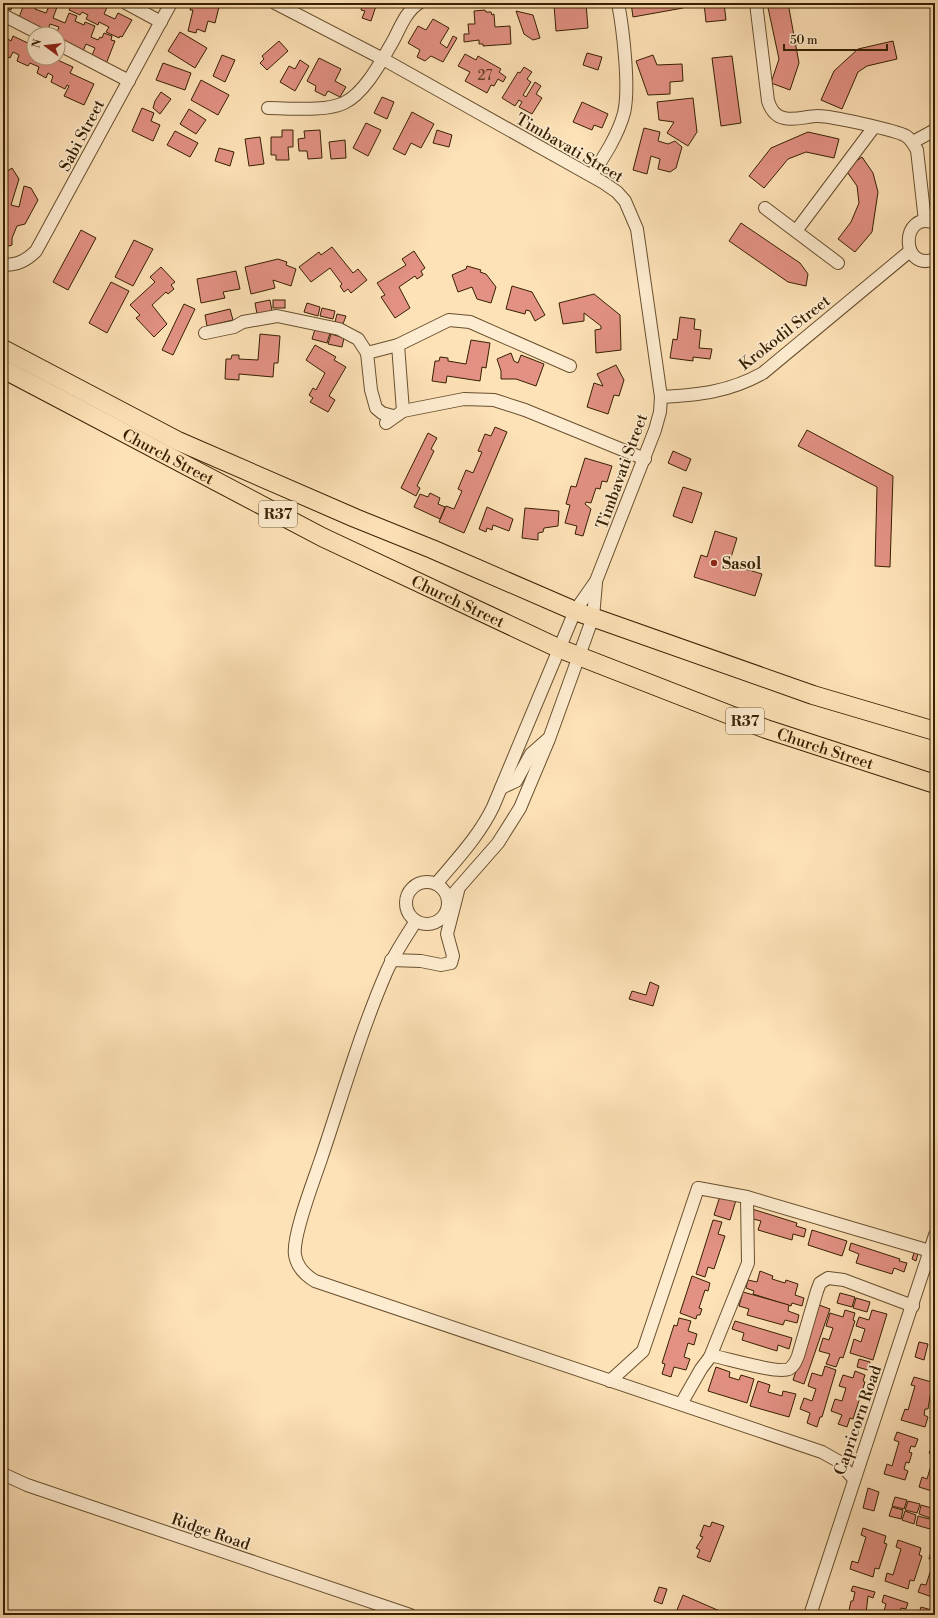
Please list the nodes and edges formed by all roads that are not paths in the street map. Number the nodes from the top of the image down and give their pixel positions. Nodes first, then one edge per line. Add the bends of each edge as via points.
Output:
1 (126, 3) edge
2 (171, 3) edge
3 (275, 3) edge
4 (418, 3) edge
5 (618, 3) edge
6 (756, 3) edge
7 (3, 15) edge
8 (160, 22) junction
9 (26, 27) edge
10 (66, 48) edge
11 (383, 59) junction
12 (128, 81) junction
13 (268, 108) dead end
14 (874, 127) junction
15 (935, 130) edge
16 (913, 142) junction
17 (592, 175) junction
18 (766, 208) dead end
19 (930, 222) edge
20 (796, 231) junction
21 (910, 251) junction
22 (935, 259) edge
23 (838, 263) dead end
24 (4, 265) edge
25 (205, 333) dead end
26 (398, 345) junction
27 (3, 349) edge
28 (367, 353) junction
29 (570, 366) dead end
30 (3, 369) edge
31 (660, 397) junction
32 (394, 417) junction
33 (645, 459) junction
34 (596, 582) junction
35 (575, 611) junction
36 (593, 617) junction
37 (558, 648) junction
38 (578, 656) junction
39 (935, 731) edge
40 (548, 739) junction
41 (935, 784) edge
42 (501, 788) junction
43 (436, 884) junction
44 (459, 890) junction
45 (448, 900) junction
46 (416, 921) junction
47 (391, 960) junction
48 (747, 1197) junction
49 (935, 1235) edge
50 (930, 1251) junction
51 (913, 1306) junction
52 (710, 1357) junction
53 (610, 1381) junction
54 (681, 1404) junction
55 (3, 1474) edge
56 (854, 1479) junction
57 (410, 1615) edge
58 (810, 1615) edge

1 - 8 street
2 - 8 street, Sabi Street
3 - 11 street, Timbavati Street
4 - 11 street via 408,14
5 - 17 street via 622,24 626,93 624,108 618,129
6 - 14 street via 770,109 775,114 789,118 819,116
7 - 9 street
8 - 12 street, Sabi Street
10 - 12 street
11 - 13 street via 358,92 344,103 321,108
11 - 17 street, Timbavati Street
12 - 24 street, Sabi Street via 36,251 28,260 19,264
14 - 16 street via 907,136
14 - 20 street
15 - 16 street
16 - 19 street via 917,150
17 - 31 street, Timbavati Street via 617,192 625,201 635,222
18 - 20 street
19 - 21 street via 919,223 910,232
20 - 23 street
21 - 22 street via 920,259
21 - 31 street, Krokodil Street via 763,373 743,384 724,390
25 - 28 street via 234,327 243,322 284,316 339,329 358,339
26 - 28 street
26 - 29 street via 449,320 470,322
26 - 32 street
27 - 35 main road, Church Street / R37 via 178,441
28 - 32 street via 371,390 376,408
30 - 37 main road, Church Street / R37 via 322,537
31 - 33 street, Timbavati Street via 657,424
32 - 33 street via 464,399 494,400
33 - 34 street, Timbavati Street
34 - 35 street, Timbavati Street
34 - 36 street, Timbavati Street
35 - 36 main road, Church Street / R37
35 - 37 street, Timbavati Street
36 - 38 street, Timbavati Street
36 - 39 main road, Church Street / R37 via 813,695
37 - 38 main road, Church Street / R37
37 - 42 street, Timbavati Street
38 - 40 street, Timbavati Street
38 - 41 main road, Church Street / R37 via 766,729
40 - 42 street via 531,754 516,781
40 - 44 street, Timbavati Street via 510,825
42 - 43 street, Timbavati Street via 484,825
43 - 45 street via 442,888
43 - 46 street via 430,882 416,885 408,896 408,910
44 - 45 street, Timbavati Street
44 - 47 street via 447,934 453,956 451,964
45 - 46 street via 446,913 436,922
46 - 47 street
47 - 53 street via 374,1001 308,1198 295,1244 298,1263 307,1276 315,1281
48 - 50 street
48 - 52 street via 748,1263
48 - 53 street via 698,1188 643,1351
49 - 50 street, Capricorn Road
50 - 51 street, Capricorn Road
51 - 52 street via 844,1280 828,1278 820,1283 798,1356 789,1369 777,1370
51 - 56 street, Capricorn Road
52 - 54 street
53 - 54 street
54 - 56 street via 822,1452 838,1461
55 - 57 street, Ridge Road via 34,1487
56 - 58 street, Capricorn Road

